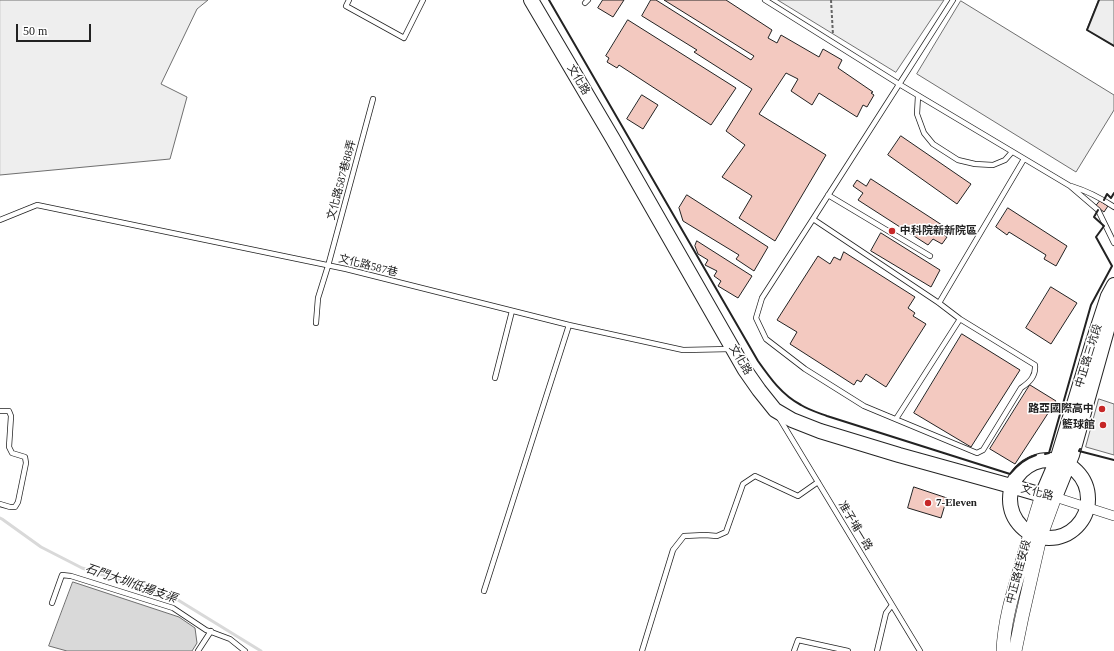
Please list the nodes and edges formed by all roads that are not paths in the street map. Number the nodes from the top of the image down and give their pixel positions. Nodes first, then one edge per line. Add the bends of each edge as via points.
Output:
1 (349, 0) edge
2 (423, 0) edge
3 (531, 0) edge
4 (765, 0) edge
5 (953, 0) edge
6 (899, 84) junction
7 (918, 96) junction
8 (373, 99) dead end
9 (1012, 152) junction
10 (1024, 159) junction
11 (1070, 186) junction
12 (828, 195) junction
13 (1114, 207) edge
14 (813, 219) junction
15 (0, 220) edge
16 (1114, 243) edge
17 (930, 256) dead end
18 (328, 266) junction
19 (1114, 285) edge
20 (938, 303) junction
21 (1114, 305) edge
22 (512, 311) junction
23 (960, 319) junction
24 (316, 323) dead end
25 (569, 325) junction
26 (733, 349) junction
27 (495, 378) dead end
28 (775, 410) junction
29 (0, 411) edge
30 (896, 419) junction
31 (1063, 462) junction
32 (818, 482) junction
33 (1011, 486) junction
34 (1049, 496) junction
35 (0, 504) edge
36 (1088, 508) junction
37 (1114, 516) edge
38 (1035, 536) junction
39 (484, 591) dead end
40 (52, 603) dead end
41 (892, 605) junction
42 (211, 631) junction
43 (198, 651) edge
44 (245, 651) edge
45 (642, 651) edge
46 (794, 651) edge
47 (848, 651) edge
48 (877, 651) edge
49 (920, 651) edge
50 (1003, 651) edge
51 (1015, 651) edge

1 - 2 lane via 346,6 404,38
3 - 26 main road, 文化路
4 - 6 lane
5 - 6 lane
6 - 7 lane
6 - 12 lane
7 - 9 lane
7 - 9 lane via 917,114 924,133 933,144 958,160 975,164 993,164 1004,160
8 - 18 lane, 文化路587巷88弄
9 - 10 lane
10 - 11 lane
10 - 20 lane
11 - 13 lane via 1086,191
11 - 16 lane via 1098,210
12 - 14 lane
12 - 17 lane
14 - 20 lane
14 - 30 lane via 762,298 756,318 766,339 805,369 864,406
15 - 18 lane, 文化路587巷 via 37,205
18 - 22 lane, 文化路587巷
18 - 24 lane, 文化路587巷88弄 via 318,298
19 - 31 main road, 中正路三坑段 via 1092,345
20 - 23 lane
21 - 31 main road, 中正路三坑段 via 1081,426
22 - 25 lane, 文化路587巷
22 - 27 lane
23 - 30 lane
23 - 30 lane via 1035,365 1036,371 1030,382 1021,388 983,450 977,453
25 - 26 lane, 文化路587巷 via 683,350
25 - 39 lane
26 - 28 main road, 文化路
28 - 32 lane, 准子埔一路
28 - 33 main road, 文化路 via 820,431
29 - 35 lane via 9,411 9,447 12,453 25,457 26,463 15,507
31 - 33 main road via 1040,460 1023,469
31 - 34 main road, 中正路三坑段
31 - 36 main road via 1078,471 1088,488
32 - 41 lane, 准子埔一路
32 - 45 lane via 798,496 755,476 743,484 726,532 717,536 684,536 672,550
33 - 34 main road, 文化路
33 - 38 main road via 1010,502 1013,516 1020,526
34 - 36 street, 文化路
34 - 38 main road, 中正路佳安段
36 - 37 street, 文化路
36 - 38 main road via 1082,523 1067,535 1054,539
38 - 50 main road, 中正路佳安段 via 1010,604
38 - 51 main road, 中正路佳安段
40 - 42 lane via 62,575 71,576 173,608
41 - 48 lane via 886,614
41 - 49 lane, 准子埔一路
42 - 43 lane
42 - 44 lane via 230,639
46 - 47 lane via 798,640

